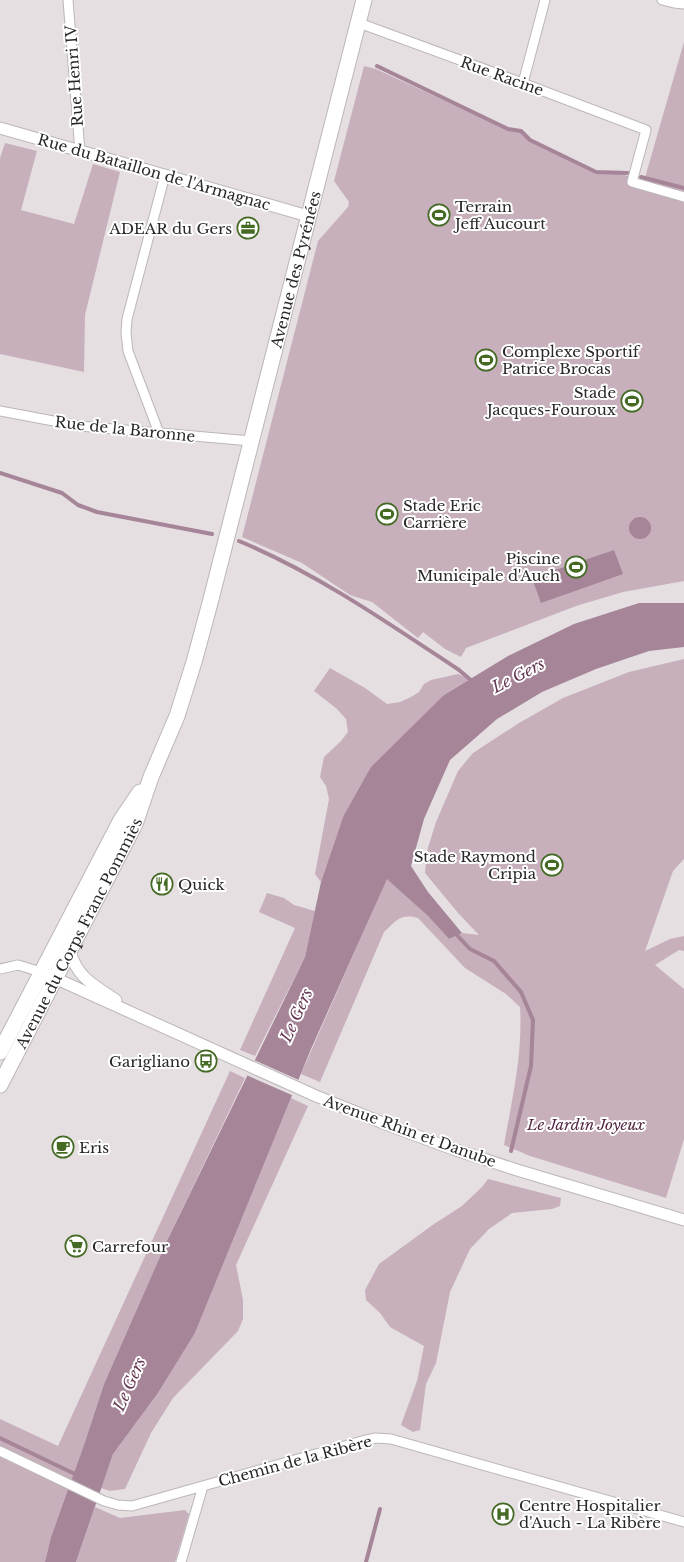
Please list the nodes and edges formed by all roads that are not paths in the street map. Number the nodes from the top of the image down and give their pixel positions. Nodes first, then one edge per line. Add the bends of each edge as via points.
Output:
1 (68, 0) edge
2 (364, 0) edge
3 (545, 0) edge
4 (662, 0) edge
5 (684, 4) edge
6 (359, 23) junction
7 (522, 83) junction
8 (0, 128) edge
9 (80, 152) junction
10 (165, 175) junction
11 (684, 197) edge
12 (308, 216) junction
13 (0, 410) edge
14 (159, 433) junction
15 (250, 441) junction
16 (226, 537) joint
17 (151, 777) junction
18 (70, 951) junction
19 (0, 970) edge
20 (41, 972) junction
21 (55, 979) junction
22 (144, 1019) junction
23 (0, 1052) edge
24 (0, 1085) edge
25 (684, 1220) edge
26 (0, 1451) edge
27 (203, 1486) junction
28 (684, 1522) edge
29 (181, 1562) edge

1 - 9 street, Rue Henri IV
2 - 6 main road, Avenue des Pyrénées
3 - 7 street
4 - 5 street
6 - 7 street, Rue Racine
6 - 12 main road, Avenue des Pyrénées
7 - 11 street, Rue Racine via 646,130 632,182
8 - 9 street, Rue du Bataillon de l'Armagnac
9 - 10 street, Rue du Bataillon de l'Armagnac
10 - 12 street, Rue du Bataillon de l'Armagnac
10 - 14 street via 126,333 128,351
12 - 15 main road, Avenue des Pyrénées
13 - 14 street, Rue de la Baronne via 61,423
14 - 15 street, Rue de la Baronne
15 - 16 main road, Avenue des Pyrénées
16 - 17 main road, Avenue du Corps Franc Pommiès via 194,662 177,716
17 - 18 main road, Avenue du Corps Franc Pommiès via 135,824
17 - 20 main road, Avenue du Corps Franc Pommiès via 121,820
18 - 21 main road, Avenue du Corps Franc Pommiès
18 - 22 street, Avenue Rhin et Danube via 76,969 88,981
19 - 20 street via 18,964
20 - 21 street, Avenue Rhin et Danube
20 - 23 main road, Avenue du Corps Franc Pommiès
21 - 22 street, Avenue Rhin et Danube
21 - 24 main road, Avenue du Corps Franc Pommiès
22 - 25 street, Avenue Rhin et Danube via 316,1096 462,1152
26 - 27 street, Chemin de la Ribère via 118,1505 132,1506
27 - 28 street, Chemin de la Ribère via 362,1441 391,1439
27 - 29 street

